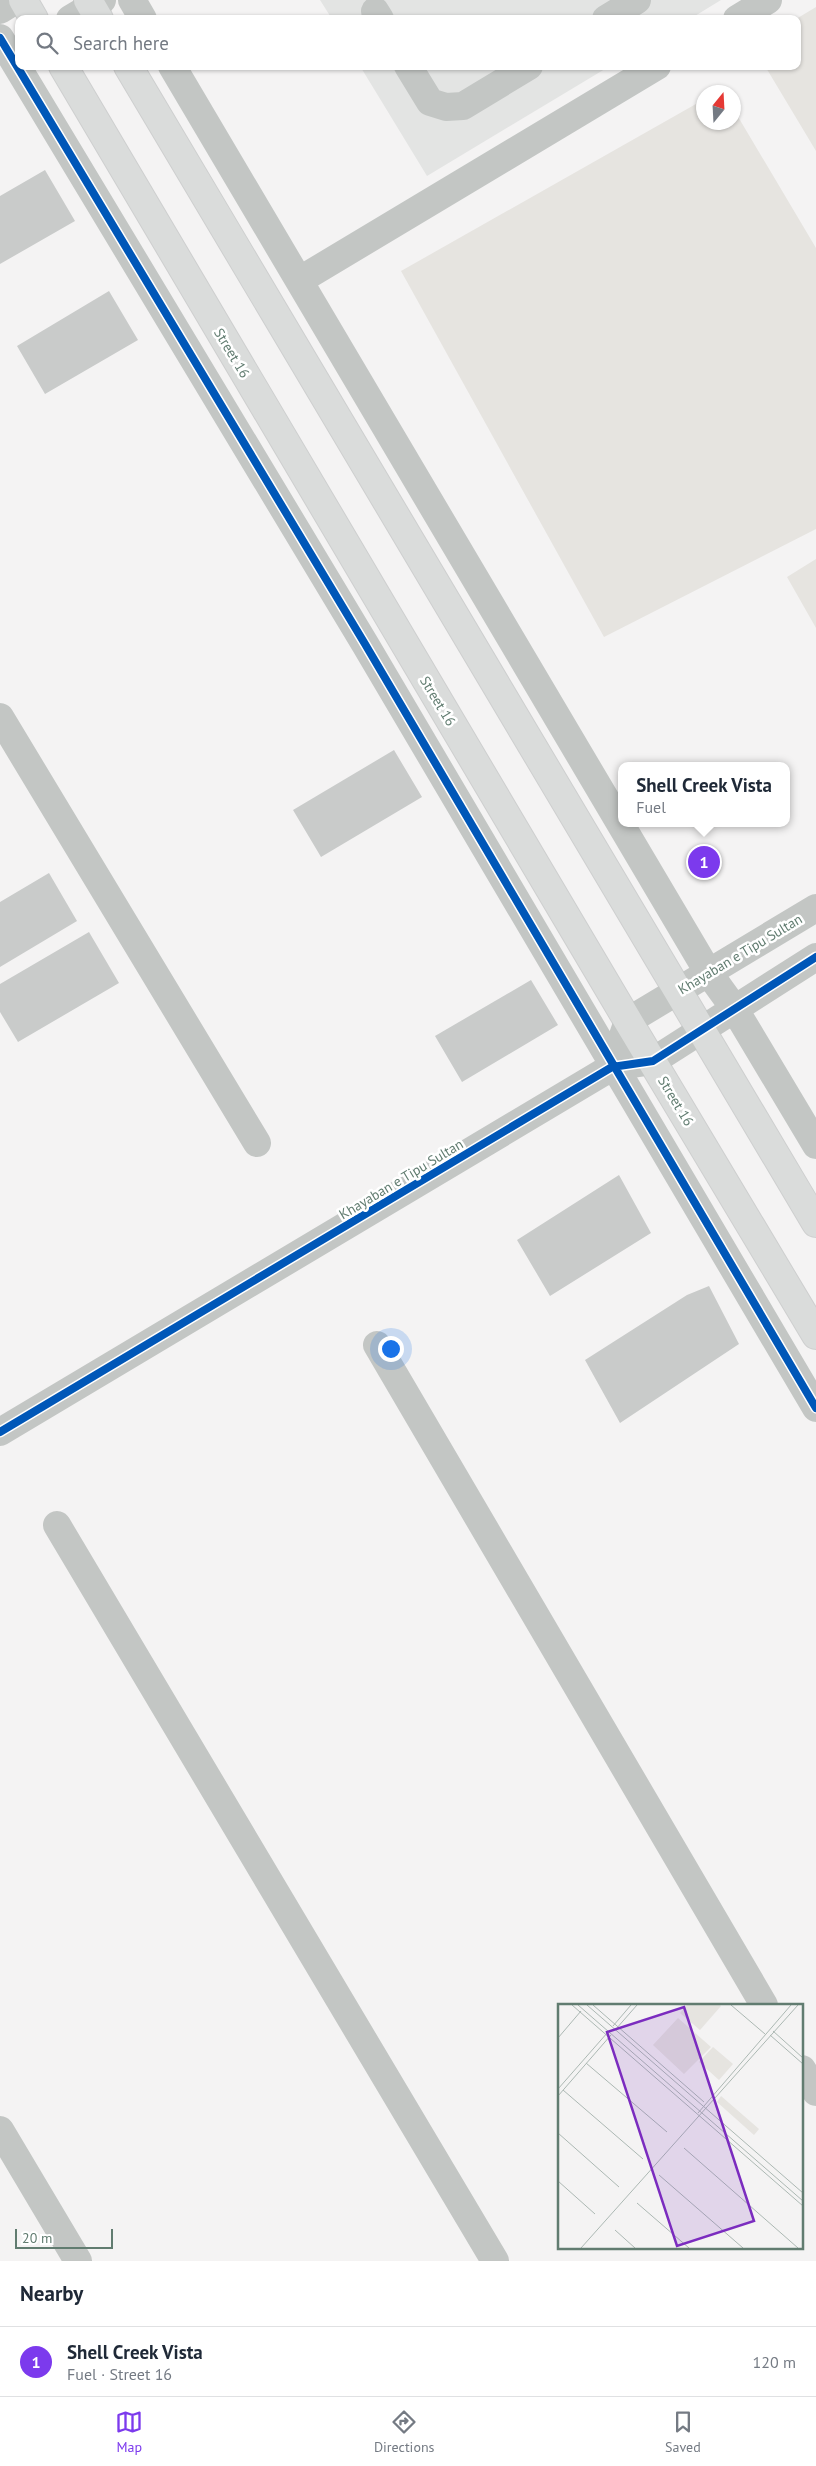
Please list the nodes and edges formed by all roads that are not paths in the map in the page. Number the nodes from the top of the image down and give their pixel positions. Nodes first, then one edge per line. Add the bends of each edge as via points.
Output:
1 (16, 0) edge
2 (23, 0) edge
3 (132, 0) edge
4 (637, 0) edge
5 (768, 0) edge
6 (0, 10) edge
7 (32, 15) edge
8 (141, 15) edge
9 (613, 15) edge
10 (743, 15) edge
11 (7, 50) edge
12 (15, 63) edge
13 (19, 70) edge
14 (64, 70) edge
15 (130, 70) edge
16 (174, 70) edge
17 (410, 70) edge
18 (522, 70) edge
19 (650, 70) edge
20 (300, 280) junction
21 (0, 717) edge
22 (618, 819) edge
23 (623, 827) edge
24 (816, 908) edge
25 (754, 944) junction
26 (816, 957) edge
27 (708, 972) junction
28 (778, 980) junction
29 (678, 991) junction
30 (734, 1008) junction
31 (628, 1021) junction
32 (701, 1030) junction
33 (653, 1061) junction
34 (612, 1067) junction
35 (257, 1142) dead end
36 (816, 1145) edge
37 (816, 1223) edge
38 (816, 1335) edge
39 (377, 1346) dead end
40 (816, 1408) edge
41 (0, 1432) edge
42 (57, 1525) dead end
43 (763, 2004) edge
44 (804, 2072) edge
45 (816, 2092) edge
46 (0, 2130) edge
47 (78, 2261) edge
48 (495, 2261) edge

1 - 6 street
2 - 7 main road
3 - 8 street
4 - 9 street
5 - 10 street
11 - 12 street
13 - 34 street via 364,644
14 - 31 main road, Street 16
15 - 29 main road
16 - 20 street
17 - 18 street via 430,102 446,107 463,106
19 - 20 street
20 - 22 street
21 - 35 street
23 - 27 street
24 - 25 street, Khayaban e Tipu Sultan
25 - 27 street, Khayaban e Tipu Sultan
25 - 28 street
26 - 28 street, Khayaban e Tipu Sultan
27 - 29 street, Khayaban e Tipu Sultan
27 - 30 street
28 - 30 street, Khayaban e Tipu Sultan
29 - 31 street, Khayaban e Tipu Sultan
29 - 32 main road
30 - 32 street, Khayaban e Tipu Sultan
30 - 36 street
31 - 33 main road, Street 16
31 - 34 street
32 - 33 street, Khayaban e Tipu Sultan
32 - 37 main road
33 - 34 street, Khayaban e Tipu Sultan
33 - 38 main road, Street 16
34 - 40 street
34 - 41 street, Khayaban e Tipu Sultan
39 - 43 street
42 - 48 street
44 - 45 street
46 - 47 street

